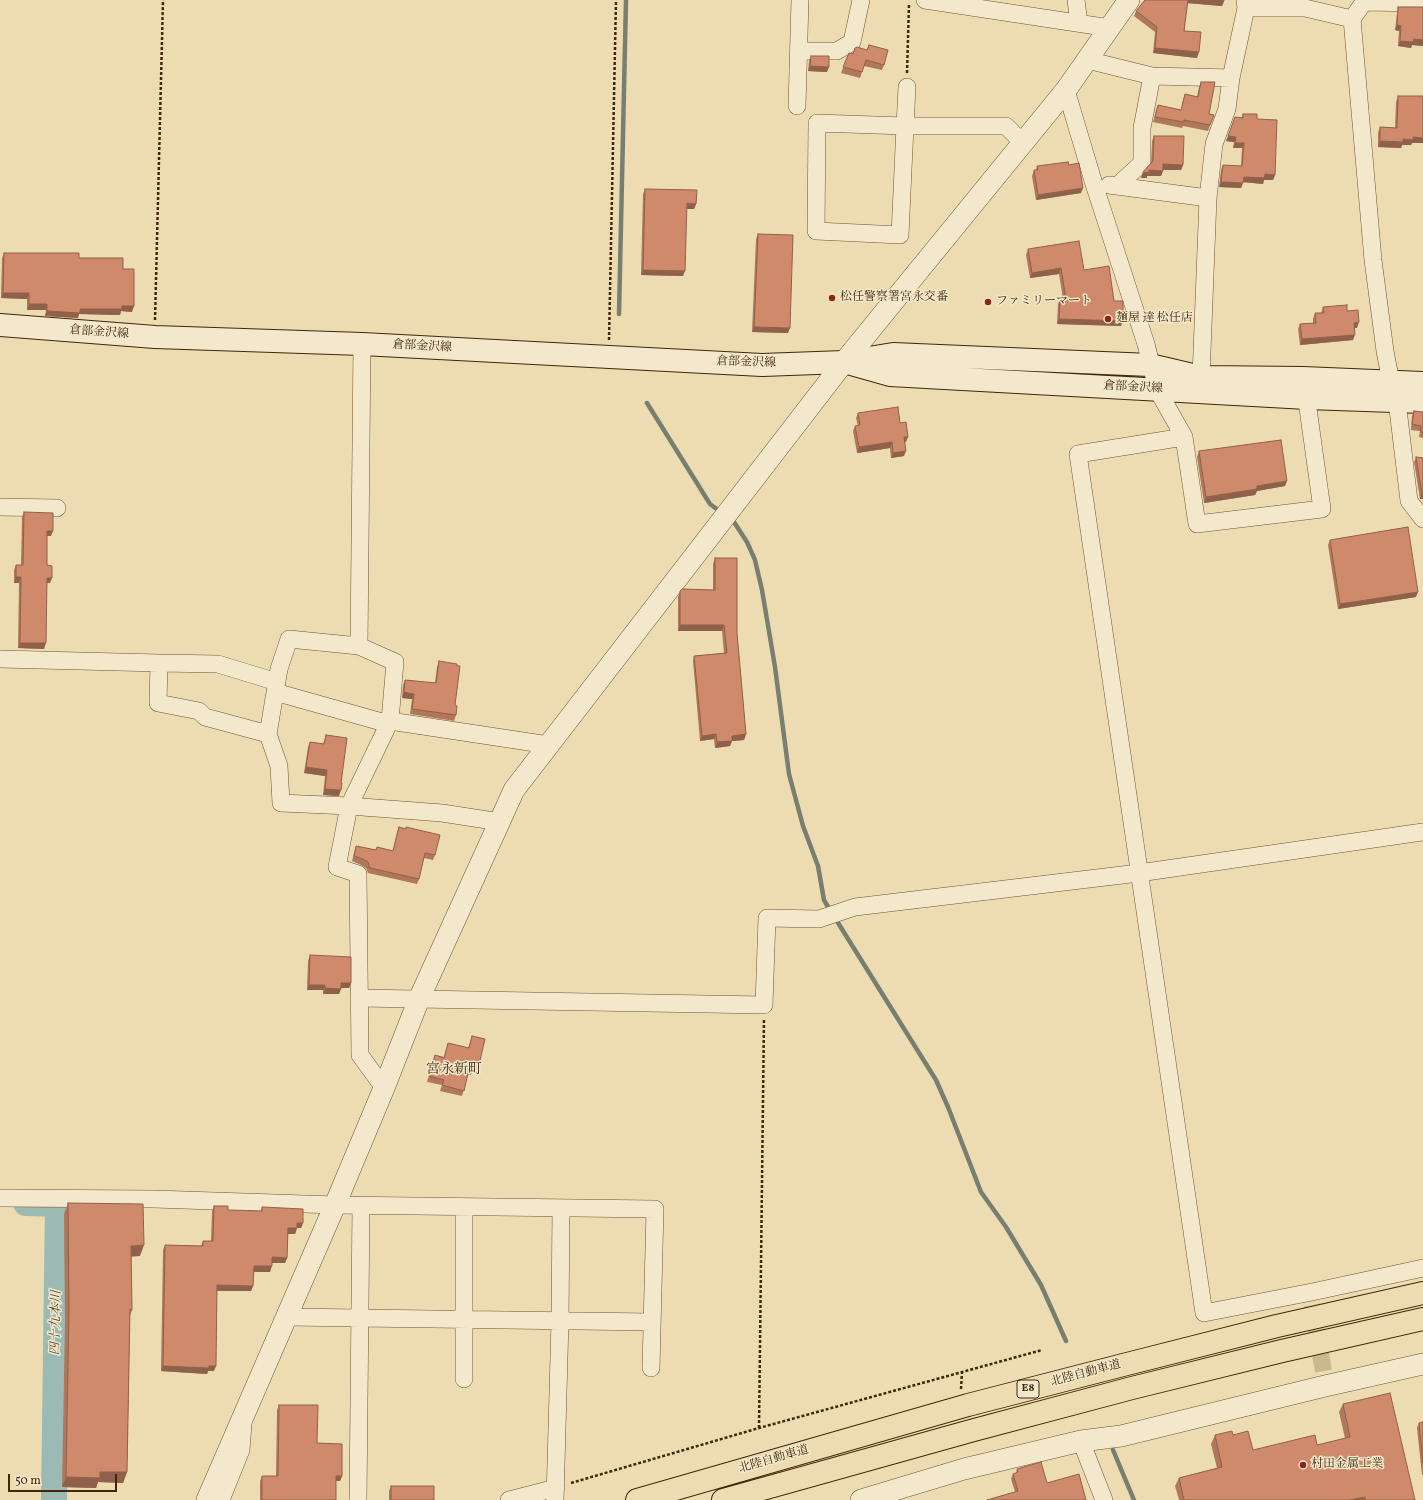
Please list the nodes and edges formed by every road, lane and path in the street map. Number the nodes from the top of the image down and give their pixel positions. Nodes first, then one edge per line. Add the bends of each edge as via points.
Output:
1 (163, 0) edge
2 (616, 0) edge
3 (800, 0) edge
4 (861, 0) edge
5 (910, 0) edge
6 (925, 0) edge
7 (1076, 0) edge
8 (1129, 0) edge
9 (1364, 1) edge
10 (1423, 3) edge
11 (1245, 4) edge
12 (1306, 4) edge
13 (1352, 19) junction
14 (1079, 23) junction
15 (1110, 28) junction
16 (799, 51) junction
17 (1087, 60) junction
18 (1152, 76) junction
19 (1230, 78) junction
20 (907, 87) joint
21 (1066, 90) junction
22 (797, 106) dead end
23 (906, 126) junction
24 (1023, 143) junction
25 (1094, 184) junction
26 (1117, 186) junction
27 (1208, 198) junction
28 (0, 325) edge
29 (155, 337) junction
30 (362, 344) junction
31 (609, 356) junction
32 (844, 362) junction
33 (1150, 366) junction
34 (1201, 377) junction
35 (1423, 383) edge
36 (1305, 388) junction
37 (1157, 389) junction
38 (1394, 392) junction
39 (1423, 402) edge
40 (1184, 437) junction
41 (0, 507) edge
42 (57, 508) dead end
43 (1423, 519) edge
44 (359, 646) junction
45 (0, 659) edge
46 (159, 663) junction
47 (276, 687) junction
48 (390, 722) junction
49 (268, 734) junction
50 (549, 745) junction
51 (348, 806) junction
52 (500, 822) junction
53 (1423, 832) edge
54 (1139, 872) junction
55 (359, 998) junction
56 (419, 999) junction
57 (764, 1005) junction
58 (384, 1088) junction
59 (0, 1198) edge
60 (335, 1205) junction
61 (361, 1206) junction
62 (464, 1207) junction
63 (561, 1208) junction
64 (1423, 1268) edge
65 (1423, 1293) edge
66 (287, 1317) junction
67 (361, 1319) junction
68 (1423, 1319) edge
69 (465, 1320) junction
70 (560, 1322) junction
71 (652, 1322) junction
72 (1042, 1350) dead end
73 (1423, 1364) edge
74 (651, 1368) dead end
75 (962, 1372) junction
76 (464, 1379) dead end
77 (961, 1392) dead end
78 (243, 1418) junction
79 (759, 1428) junction
80 (1081, 1441) junction
81 (556, 1494) edge
82 (207, 1500) edge
83 (221, 1500) edge
84 (358, 1500) edge
85 (509, 1500) edge
86 (637, 1500) edge
87 (723, 1500) edge
88 (861, 1500) edge
89 (1104, 1500) edge

1 - 29 path
2 - 31 path
3 - 16 street
4 - 16 street via 852,42 837,51
5 - 20 path
6 - 14 street
7 - 14 street
8 - 15 street
9 - 10 street
9 - 13 street
11 - 12 street
11 - 19 street
12 - 13 street
13 - 38 street via 1373,260 1385,351
14 - 15 street
15 - 17 street
16 - 22 street
17 - 18 street
17 - 21 street
18 - 19 street
18 - 26 street via 1142,128 1142,163
19 - 27 street via 1227,109 1214,144
20 - 23 street
21 - 24 street
21 - 25 street
23 - 23 street via 817,122 816,231 900,235
23 - 24 street via 1006,126
24 - 32 street
25 - 26 street
25 - 33 street via 1146,344
26 - 27 street
27 - 34 street
28 - 29 main road, 倉部金沢線
29 - 30 main road, 倉部金沢線
30 - 31 main road, 倉部金沢線
30 - 44 street
31 - 32 main road, 倉部金沢線 via 762,365
32 - 33 main road, 倉部金沢線 via 893,354
32 - 37 main road, 倉部金沢線 via 890,375
32 - 50 street
33 - 34 main road, 倉部金沢線
33 - 37 street
34 - 36 main road, 倉部金沢線
35 - 38 main road, 倉部金沢線
36 - 37 main road, 倉部金沢線
36 - 38 main road, 倉部金沢線
36 - 40 street via 1322,509 1197,524
37 - 40 street
38 - 39 main road, 倉部金沢線
38 - 43 street via 1409,501
40 - 54 street via 1078,454
41 - 42 street
44 - 47 street via 289,639
44 - 48 street via 395,662
45 - 46 street
46 - 47 street via 218,664
46 - 49 street via 158,703 199,710 206,717
47 - 48 street
47 - 49 street
48 - 50 street
48 - 51 street
49 - 51 street via 279,766 281,803
50 - 52 street via 514,790
51 - 52 street via 442,813
51 - 55 street via 337,867 358,874
52 - 56 street
53 - 54 street
54 - 57 street via 855,907 819,919 767,918
54 - 64 street via 1204,1313 1312,1299
55 - 56 street
55 - 58 street via 360,1055
56 - 57 street
56 - 58 street
57 - 79 path
58 - 60 street
59 - 60 street via 154,1199
60 - 61 street
60 - 66 street
61 - 62 street
61 - 67 street
62 - 63 street
62 - 69 street
63 - 70 street
63 - 71 street via 655,1209
65 - 86 highway, 北陸自動車道 / E8 via 1246,1334 976,1403
66 - 67 street
66 - 78 street
67 - 69 street
67 - 84 street
68 - 87 highway, 北陸自動車道 / E8 via 1132,1388
69 - 70 street
69 - 76 street
70 - 71 street
70 - 81 street
71 - 74 street
72 - 75 path
73 - 80 street via 1324,1380 1121,1436
75 - 77 path
75 - 79 path
78 - 82 street
78 - 83 street via 241,1450
79 - 81 path
80 - 88 street via 964,1469
80 - 89 street
81 - 85 street

